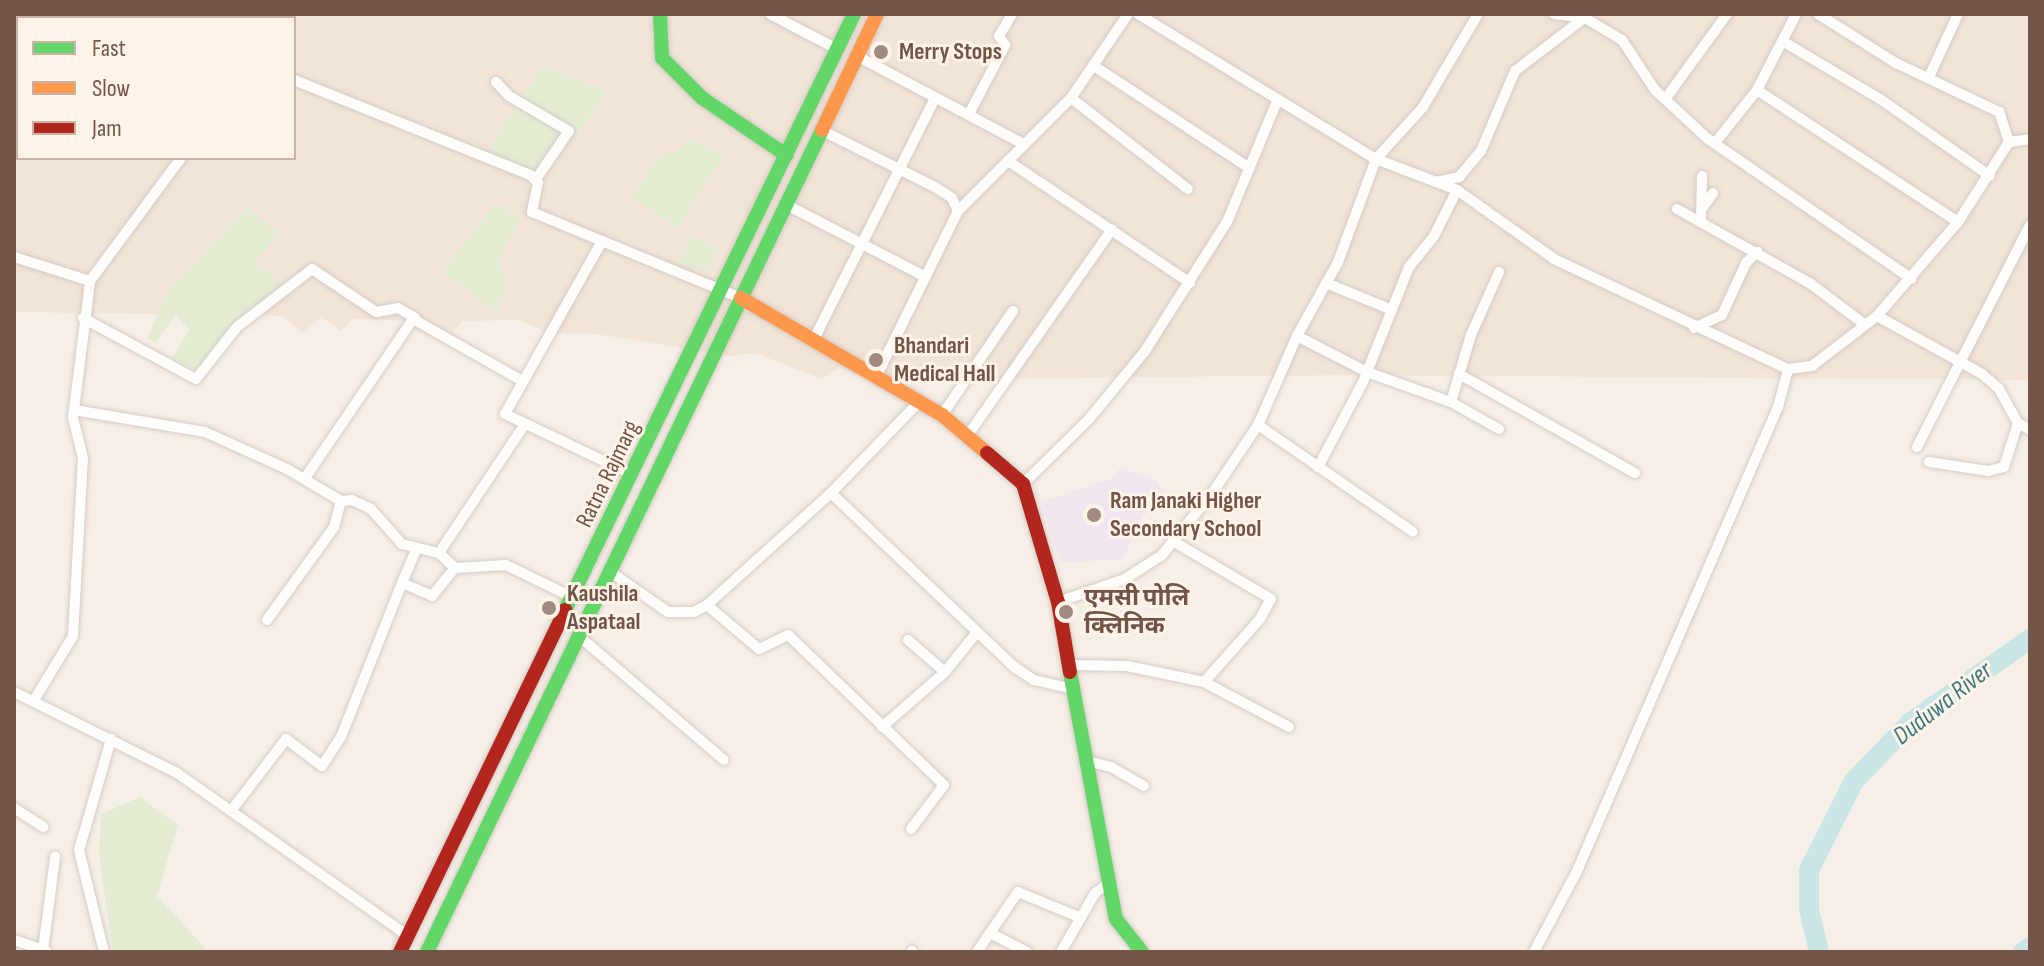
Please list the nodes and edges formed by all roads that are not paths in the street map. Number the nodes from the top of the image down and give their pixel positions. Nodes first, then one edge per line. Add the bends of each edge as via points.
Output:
1 (660, 14) edge
2 (770, 14) edge
3 (854, 14) edge
4 (877, 14) edge
5 (1012, 14) edge
6 (1128, 14) edge
7 (1138, 14) edge
8 (1478, 14) edge
9 (1554, 14) edge
10 (1727, 14) edge
11 (1796, 14) edge
12 (1818, 14) edge
13 (1958, 14) edge
14 (1587, 16) edge
15 (1784, 42) junction
16 (837, 49) junction
17 (857, 56) junction
18 (1094, 66) junction
19 (1929, 77) junction
20 (296, 81) edge
21 (496, 82) dead end
22 (1757, 90) junction
23 (935, 98) junction
24 (1071, 98) junction
25 (1666, 98) junction
26 (1278, 99) junction
27 (969, 114) junction
28 (821, 130) junction
29 (2030, 139) edge
30 (2009, 142) junction
31 (1021, 143) junction
32 (1715, 143) junction
33 (786, 155) junction
34 (1376, 159) junction
35 (180, 160) edge
36 (1008, 161) junction
37 (897, 167) junction
38 (1248, 167) junction
39 (1702, 176) dead end
40 (1990, 176) junction
41 (536, 179) junction
42 (1436, 182) junction
43 (1188, 189) dead end
44 (1457, 190) junction
45 (1713, 193) dead end
46 (785, 204) junction
47 (1677, 209) dead end
48 (958, 211) junction
49 (1702, 212) junction
50 (1958, 222) junction
51 (2030, 225) edge
52 (1112, 229) junction
53 (602, 241) junction
54 (859, 244) junction
55 (1757, 252) junction
56 (14, 257) edge
57 (1499, 272) dead end
58 (924, 276) junction
59 (1912, 279) junction
60 (90, 281) junction
61 (1190, 283) junction
62 (1326, 283) junction
63 (724, 288) junction
64 (741, 298) junction
65 (1392, 310) junction
66 (1013, 311) dead end
67 (1877, 316) junction
68 (83, 318) junction
69 (415, 318) junction
70 (1864, 324) junction
71 (1694, 328) junction
72 (1297, 336) junction
73 (814, 339) junction
74 (1958, 365) junction
75 (1788, 369) junction
76 (1367, 372) junction
77 (1459, 374) junction
78 (876, 377) junction
79 (521, 380) junction
80 (1451, 402) junction
81 (917, 404) junction
82 (74, 410) junction
83 (942, 415) junction
84 (2018, 423) junction
85 (525, 424) junction
86 (1258, 425) junction
87 (1499, 429) dead end
88 (2030, 430) edge
89 (968, 435) junction
90 (1917, 447) dead end
91 (1929, 462) dead end
92 (1318, 467) junction
93 (1635, 473) dead end
94 (631, 474) junction
95 (305, 478) junction
96 (1023, 484) junction
97 (831, 493) junction
98 (341, 501) junction
99 (1413, 532) dead end
100 (1176, 543) junction
101 (416, 550) junction
102 (439, 553) junction
103 (455, 568) junction
104 (612, 573) junction
105 (402, 583) junction
106 (572, 597) junction
107 (1058, 602) junction
108 (707, 605) junction
109 (267, 620) dead end
110 (977, 632) junction
111 (580, 637) junction
112 (908, 640) dead end
113 (1069, 665) junction
114 (945, 672) junction
115 (1204, 682) junction
116 (1073, 689) junction
117 (14, 692) edge
118 (34, 700) junction
119 (882, 727) junction
120 (1289, 727) dead end
121 (111, 739) junction
122 (724, 760) dead end
123 (1087, 761) junction
124 (1144, 786) dead end
125 (14, 808) edge
126 (231, 811) junction
127 (43, 827) dead end
128 (911, 829) dead end
129 (55, 857) dead end
130 (1109, 883) junction
131 (1081, 918) junction
132 (990, 933) junction
133 (408, 936) junction
134 (14, 940) edge
135 (46, 951) edge
136 (104, 952) edge
137 (400, 952) edge
138 (427, 952) edge
139 (977, 952) edge
140 (1027, 952) edge
141 (1061, 952) edge
142 (1142, 952) edge
143 (1534, 952) edge

1 - 33 main road via 662,58 702,98
2 - 16 street
3 - 16 main road, Ratna Rajmarg
4 - 17 main road, Ratna Rajmarg
5 - 27 street via 999,36 1005,45
6 - 18 street
7 - 26 street
8 - 34 street via 1423,107
9 - 14 street
10 - 25 street
11 - 15 street
12 - 19 street
13 - 19 street
14 - 25 street via 1622,40
14 - 42 street via 1515,71 1481,151 1459,177
15 - 22 street
15 - 40 street via 1880,99
16 - 33 main road, Ratna Rajmarg
17 - 23 street
17 - 28 main road, Ratna Rajmarg
18 - 24 street
18 - 38 street
19 - 30 street via 1999,112
20 - 41 street
21 - 41 street via 509,96 571,134
22 - 32 street
22 - 50 street
23 - 27 street
23 - 37 street
24 - 31 street
24 - 43 street
25 - 32 street
26 - 34 street
26 - 38 street
27 - 31 street
28 - 37 street
28 - 46 main road, Ratna Rajmarg
29 - 30 street
30 - 40 street
31 - 36 street
32 - 59 street
33 - 63 main road, Ratna Rajmarg
34 - 42 street
34 - 62 street
35 - 60 street
36 - 48 street
36 - 52 street
37 - 48 street via 952,198
37 - 54 street
38 - 61 street via 1227,222
39 - 49 street
40 - 50 street
41 - 53 street via 532,212
42 - 44 street
44 - 65 street via 1434,236 1409,267
44 - 71 street via 1554,259
45 - 49 street
46 - 54 street
46 - 64 main road, Ratna Rajmarg
47 - 49 street
48 - 58 street
49 - 55 street
50 - 59 street
51 - 74 street
52 - 61 street
52 - 89 street
53 - 63 street
53 - 79 street
54 - 58 street
54 - 73 street
55 - 70 street via 1851,310
55 - 71 street via 1746,263 1722,315
56 - 60 street
57 - 77 street
58 - 78 street
59 - 67 street
60 - 68 street
61 - 96 street via 1145,351 1089,419
62 - 65 street
62 - 72 street
63 - 64 street
63 - 94 main road, Ratna Rajmarg
64 - 73 main road
64 - 104 main road, Ratna Rajmarg
65 - 76 street
66 - 83 street
67 - 70 street
67 - 74 street
68 - 69 street via 196,379 237,327 312,269 376,312 398,308
68 - 82 street
69 - 79 street
69 - 95 street
70 - 75 street via 1812,366
71 - 75 street
72 - 76 street
72 - 86 street
73 - 78 main road
74 - 84 street via 1982,374 1999,389
74 - 90 street
75 - 143 street via 1778,407 1577,871
76 - 80 street
76 - 92 street
77 - 80 street
77 - 93 street
78 - 81 main road
79 - 85 street via 505,414
80 - 87 street
81 - 83 main road
81 - 97 street
82 - 95 street via 205,432
82 - 118 street via 83,458 73,636
83 - 89 main road
84 - 88 street
84 - 91 street via 2004,467 1988,471
85 - 94 street
85 - 102 street
86 - 92 street
86 - 100 street
89 - 96 main road
92 - 99 street
94 - 106 main road, Ratna Rajmarg
95 - 98 street
96 - 107 main road
97 - 108 street
97 - 110 street
98 - 101 street via 371,509 402,544
98 - 109 street via 334,527
100 - 107 street via 1125,579
100 - 115 street via 1271,599
101 - 102 street
101 - 105 street
102 - 103 street
103 - 105 street via 432,596
103 - 106 street via 513,567
104 - 108 street via 668,612 694,612
104 - 111 main road, Ratna Rajmarg
105 - 126 street via 341,737 322,766 286,739
106 - 133 main road, Ratna Rajmarg
107 - 113 main road
108 - 119 street via 759,649 788,635
110 - 114 street
110 - 116 street via 1034,680
111 - 122 street
111 - 138 main road, Ratna Rajmarg
112 - 114 street
113 - 115 street via 1127,666
113 - 116 main road
114 - 119 street
115 - 120 street
116 - 123 main road
117 - 118 street
118 - 121 street
119 - 128 street via 944,785
121 - 126 street via 177,773
121 - 136 street via 79,850
123 - 124 street
123 - 130 main road via 1107,849
125 - 127 street
126 - 133 street
129 - 135 street
130 - 131 street via 1095,893
130 - 142 main road via 1116,919
131 - 132 street via 1018,892
131 - 141 street
132 - 139 street
132 - 140 street
133 - 137 main road, Ratna Rajmarg
134 - 135 street

